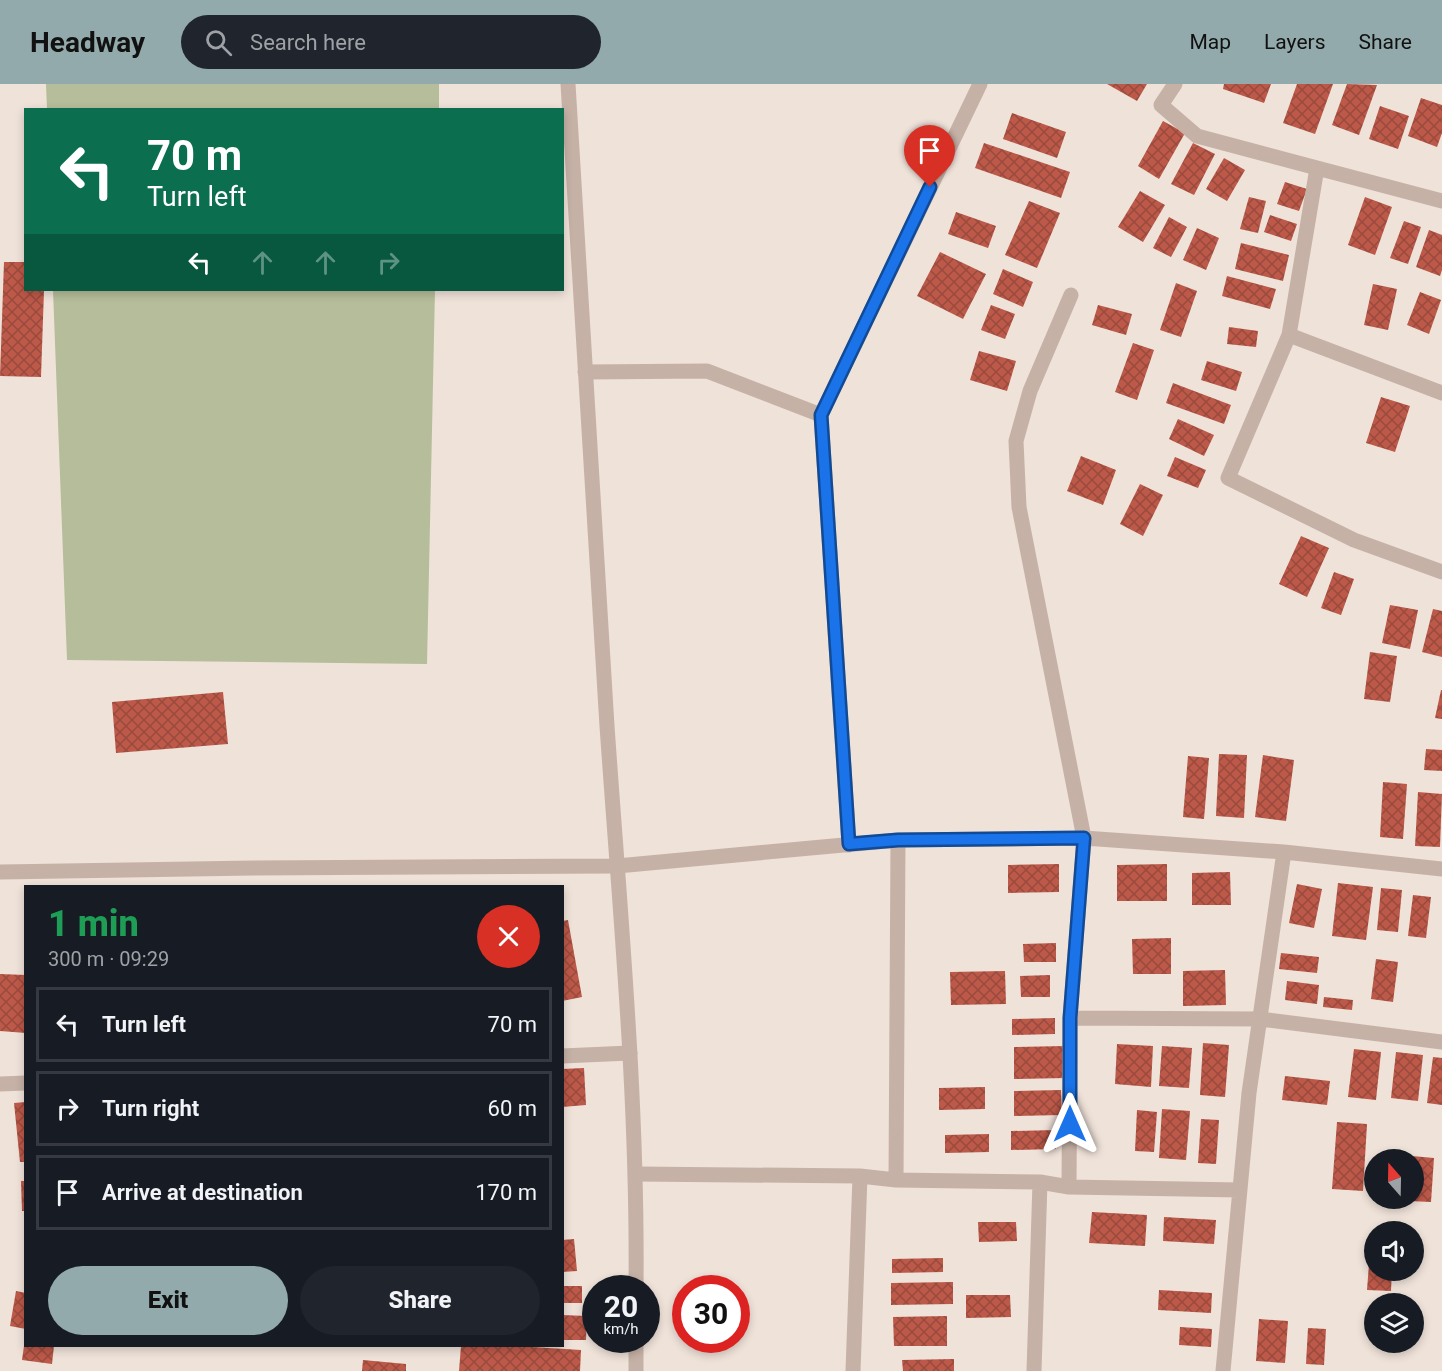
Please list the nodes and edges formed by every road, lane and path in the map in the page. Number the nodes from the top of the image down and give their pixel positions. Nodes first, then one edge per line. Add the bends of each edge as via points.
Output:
1 (568, 84) edge
2 (980, 84) edge
3 (1174, 84) edge
4 (1317, 168) junction
5 (1442, 201) edge
6 (1071, 296) dead end
7 (1289, 335) junction
8 (585, 372) junction
9 (1442, 393) edge
10 (821, 415) junction
11 (1442, 572) edge
12 (1084, 838) junction
13 (898, 840) junction
14 (849, 844) junction
15 (1284, 852) junction
16 (616, 866) junction
17 (1442, 869) edge
18 (0, 872) edge
19 (1070, 1018) junction
20 (1260, 1019) junction
21 (1442, 1042) edge
22 (630, 1053) junction
23 (564, 1056) edge
24 (24, 1083) edge
25 (0, 1084) edge
26 (637, 1174) junction
27 (860, 1176) junction
28 (896, 1180) junction
29 (1040, 1182) junction
30 (1069, 1187) junction
31 (1240, 1190) junction
32 (636, 1275) edge
33 (636, 1353) edge
34 (636, 1371) edge
35 (853, 1371) edge
36 (1034, 1371) edge
37 (1223, 1371) edge

1 - 8 street
2 - 10 street
3 - 4 street via 1161,105 1197,136
4 - 5 street
4 - 7 street
6 - 12 street via 1030,391 1016,441 1019,507
7 - 9 street
7 - 11 street via 1228,478 1354,540
8 - 10 street via 707,372
8 - 16 street
10 - 14 street
12 - 13 street
12 - 15 street
12 - 19 street
13 - 14 street
13 - 28 street
14 - 16 street
15 - 17 street
15 - 20 street
16 - 18 street
16 - 22 street
19 - 20 street
19 - 30 street
20 - 21 street
20 - 31 street
22 - 23 street
22 - 26 street
24 - 25 street
26 - 27 street
26 - 32 street
27 - 28 street
27 - 35 street
28 - 29 street
29 - 30 street
29 - 36 street
30 - 31 street
31 - 37 street
33 - 34 street

